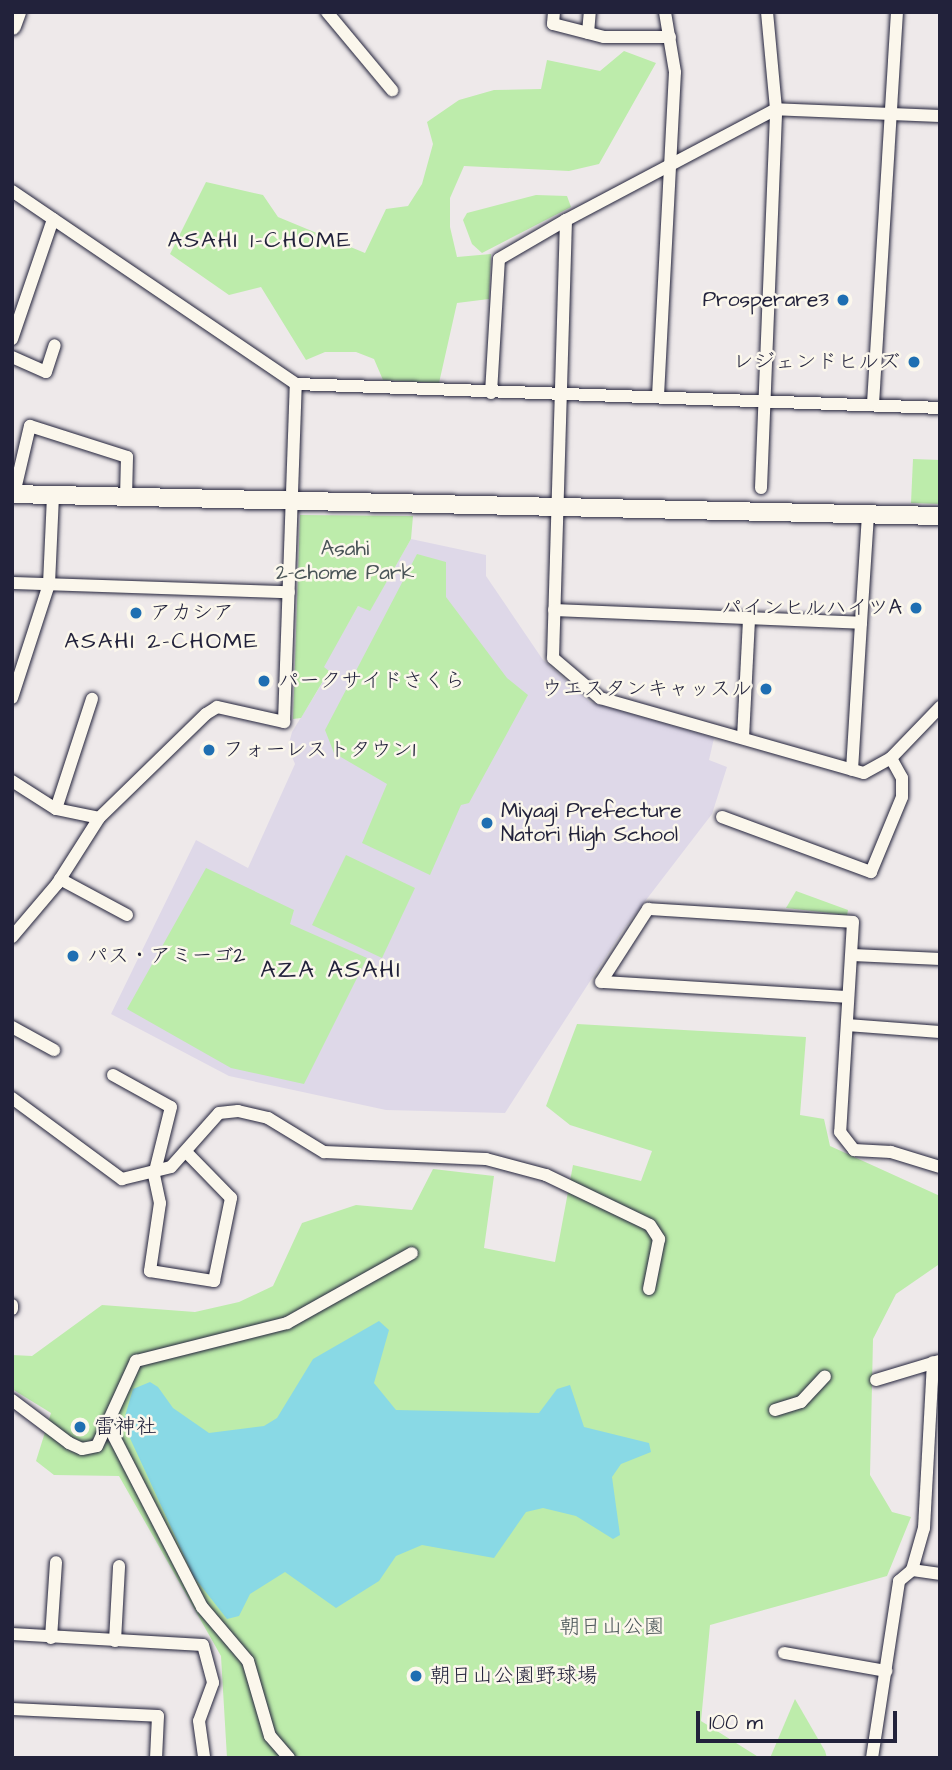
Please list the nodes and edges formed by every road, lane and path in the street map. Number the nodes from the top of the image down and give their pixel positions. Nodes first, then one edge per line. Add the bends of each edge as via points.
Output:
1 (327, 12) edge
2 (554, 12) edge
3 (590, 12) edge
4 (666, 12) edge
5 (767, 12) edge
6 (897, 12) edge
7 (588, 33) junction
8 (670, 37) junction
9 (392, 90) dead end
10 (776, 109) junction
11 (891, 114) junction
12 (940, 116) edge
13 (667, 163) junction
14 (12, 191) edge
15 (53, 219) junction
16 (566, 220) junction
17 (12, 339) edge
18 (55, 345) dead end
19 (12, 357) edge
20 (296, 384) junction
21 (491, 393) junction
22 (561, 394) junction
23 (658, 396) junction
24 (765, 401) junction
25 (873, 404) junction
26 (940, 408) edge
27 (761, 488) dead end
28 (13, 494) edge
29 (53, 495) junction
30 (126, 498) junction
31 (292, 502) junction
32 (558, 503) junction
33 (868, 514) junction
34 (940, 516) edge
35 (12, 583) edge
36 (49, 584) junction
37 (289, 592) junction
38 (554, 610) junction
39 (749, 618) junction
40 (860, 623) junction
41 (12, 698) edge
42 (92, 699) dead end
43 (940, 707) edge
44 (743, 738) junction
45 (891, 758) junction
46 (852, 770) junction
47 (12, 781) edge
48 (56, 809) junction
49 (722, 817) dead end
50 (99, 818) junction
51 (60, 879) junction
52 (127, 915) dead end
53 (12, 937) edge
54 (853, 955) junction
55 (940, 959) edge
56 (848, 997) junction
57 (940, 1020) edge
58 (847, 1025) junction
59 (12, 1027) edge
60 (939, 1032) edge
61 (54, 1050) dead end
62 (113, 1075) dead end
63 (12, 1098) edge
64 (188, 1154) junction
65 (940, 1167) edge
66 (154, 1175) junction
67 (412, 1253) dead end
68 (649, 1289) dead end
69 (936, 1361) edge
70 (825, 1376) dead end
71 (876, 1380) dead end
72 (12, 1401) edge
73 (775, 1410) dead end
74 (108, 1425) junction
75 (56, 1562) dead end
76 (119, 1566) dead end
77 (912, 1570) junction
78 (940, 1574) edge
79 (12, 1634) edge
80 (51, 1638) junction
81 (116, 1641) junction
82 (784, 1653) dead end
83 (886, 1671) junction
84 (12, 1709) edge
85 (156, 1758) edge
86 (204, 1758) edge
87 (289, 1758) edge
88 (872, 1758) edge

1 - 9 street
2 - 7 street via 554,24
3 - 7 street
4 - 8 street
5 - 10 street
6 - 11 street
7 - 8 street
8 - 13 street via 675,72
10 - 11 street
10 - 13 street
10 - 24 street
11 - 12 street
11 - 25 street
13 - 16 street
13 - 23 street
14 - 15 street
15 - 17 street
15 - 20 street
16 - 21 street via 499,258
16 - 22 street
18 - 19 street via 46,372
20 - 21 street
20 - 31 street
21 - 22 street
22 - 23 street
22 - 32 street
23 - 24 street
24 - 25 street
24 - 27 street
25 - 26 street
28 - 29 street
28 - 30 street via 30,426 127,457
29 - 30 street
29 - 36 street
30 - 31 street
31 - 32 street
31 - 37 street
32 - 33 street
32 - 38 street
33 - 34 street
33 - 40 street
35 - 36 street
36 - 37 street
36 - 41 street
37 - 50 street via 284,722 216,707
38 - 39 street
38 - 44 street via 553,658 600,698
39 - 40 street
39 - 44 street
40 - 46 street
42 - 48 street
43 - 45 street
44 - 46 street
45 - 46 street via 874,772
45 - 49 street via 902,778 902,797 871,872
47 - 48 street
48 - 50 street
50 - 51 street
51 - 52 street
51 - 53 street
54 - 55 street
54 - 56 street
54 - 56 street via 853,922 648,909 601,982
56 - 58 street
57 - 60 street
58 - 60 street
58 - 65 street via 840,1132 854,1150 891,1152
59 - 61 street
62 - 66 street via 171,1107
63 - 66 street via 122,1179
64 - 66 street
64 - 66 street via 231,1198 215,1281 150,1271 160,1203
64 - 68 street via 219,1113 237,1111 268,1118 324,1152 486,1159 546,1174 650,1225 659,1239
67 - 74 street via 287,1324 136,1361
69 - 71 street
69 - 77 street via 924,1528
70 - 73 street via 801,1402
72 - 74 street via 82,1449 97,1446
74 - 87 street via 202,1607 248,1661 270,1736
75 - 80 street
76 - 81 street
77 - 78 street
77 - 83 street via 899,1581
79 - 80 street
80 - 81 street
81 - 86 street via 203,1645 213,1683 199,1721
82 - 83 street
83 - 88 street
84 - 85 street via 158,1716

